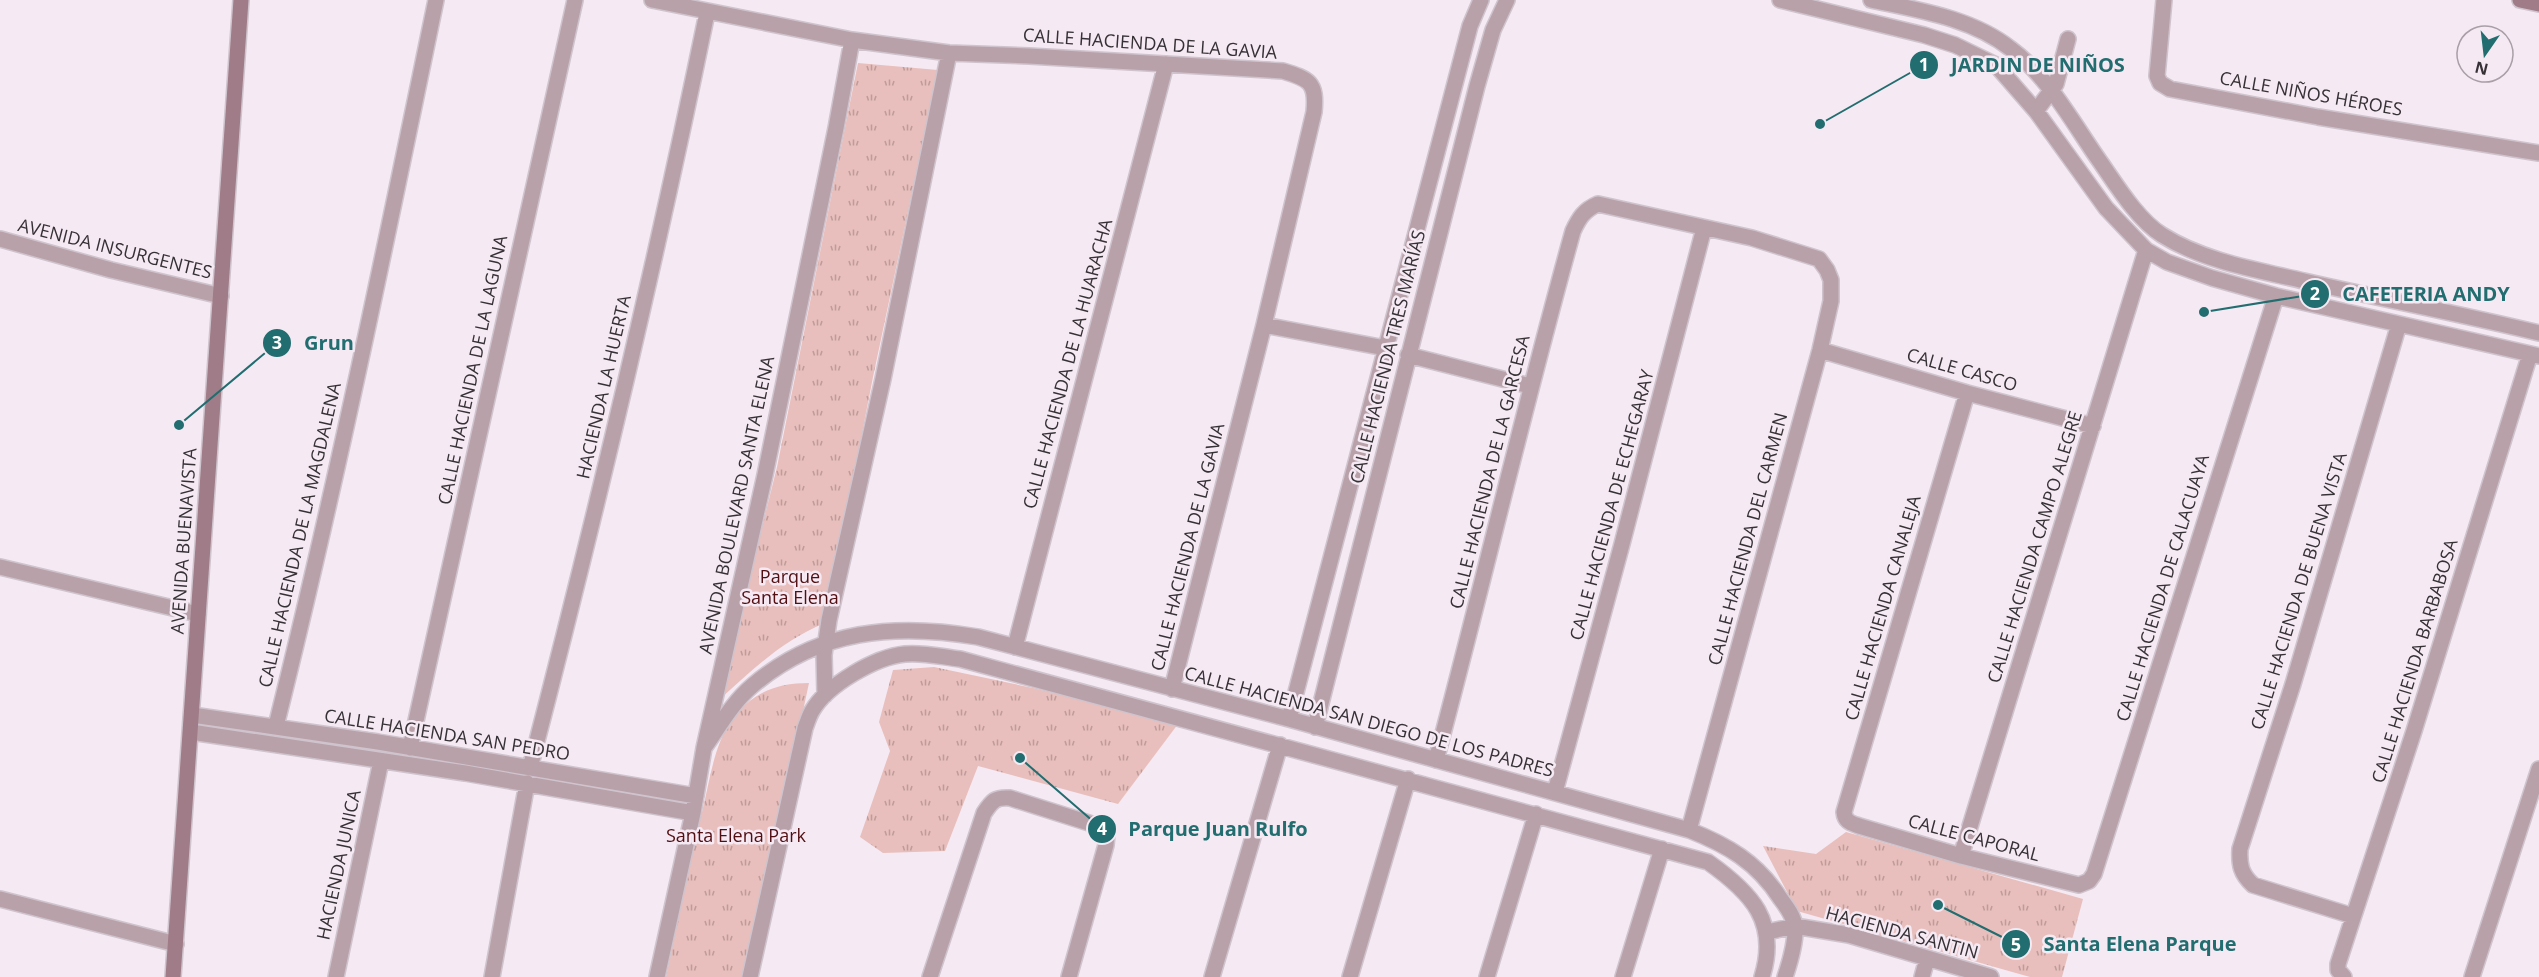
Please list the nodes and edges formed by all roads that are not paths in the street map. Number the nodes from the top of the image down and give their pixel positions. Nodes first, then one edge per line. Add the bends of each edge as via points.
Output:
1 (241, 0) edge
2 (436, 0) edge
3 (575, 0) edge
4 (652, 0) edge
5 (1481, 0) edge
6 (1507, 0) edge
7 (1780, 0) edge
8 (1871, 0) edge
9 (2164, 0) edge
10 (2520, 0) edge
11 (2539, 4) edge
12 (707, 13) junction
13 (2068, 39) dead end
14 (852, 40) junction
15 (949, 53) junction
16 (1166, 64) junction
17 (2051, 93) junction
18 (2036, 111) junction
19 (2539, 153) edge
20 (1704, 228) junction
21 (0, 239) edge
22 (2146, 250) junction
23 (1411, 259) junction
24 (1431, 265) junction
25 (2345, 290) junction
26 (220, 296) junction
27 (2276, 296) junction
28 (2340, 309) junction
29 (2398, 324) junction
30 (1264, 325) junction
31 (2539, 333) edge
32 (1385, 348) junction
33 (1820, 350) junction
34 (1408, 355) junction
35 (2535, 355) edge
36 (1530, 386) junction
37 (1967, 393) junction
38 (2093, 426) junction
39 (1354, 470) junction
40 (1379, 475) junction
41 (0, 567) edge
42 (198, 614) junction
43 (825, 645) junction
44 (1016, 647) junction
45 (1108, 672) junction
46 (1172, 689) junction
47 (825, 695) junction
48 (1103, 698) junction
49 (192, 715) junction
50 (1289, 719) junction
51 (276, 726) junction
52 (1315, 727) junction
53 (191, 732) junction
54 (1280, 745) junction
55 (410, 748) junction
56 (704, 748) junction
57 (469, 758) junction
58 (1436, 760) junction
59 (381, 761) junction
60 (2539, 769) edge
61 (465, 773) junction
62 (529, 776) junction
63 (1408, 779) junction
64 (1499, 779) junction
65 (1555, 792) junction
66 (696, 796) junction
67 (1493, 802) junction
68 (693, 813) junction
69 (1536, 814) junction
70 (1859, 826) joint
71 (1689, 830) junction
72 (1662, 849) junction
73 (1961, 856) junction
74 (2079, 885) joint
75 (0, 899) edge
76 (2353, 916) junction
77 (1795, 926) junction
78 (1767, 932) junction
79 (176, 944) junction
80 (1927, 958) junction
81 (173, 977) edge
82 (336, 977) edge
83 (492, 977) edge
84 (657, 977) edge
85 (750, 977) edge
86 (930, 977) edge
87 (1069, 977) edge
88 (1212, 977) edge
89 (1350, 977) edge
90 (1487, 977) edge
91 (1623, 977) edge
92 (1762, 977) edge
93 (1785, 977) edge
94 (1922, 977) edge
95 (1991, 977) edge
96 (2344, 977) edge
97 (2472, 977) edge

1 - 26 main road, AVENIDA BUENAVISTA
2 - 51 street, CALLE HACIENDA DE LA MAGDALENA via 315,572
3 - 55 street, CALLE HACIENDA DE LA LAGUNA
4 - 12 street, CALLE HACIENDA DE LA GAVIA
5 - 23 street, CALLE HACIENDA TRES MARÍAS via 1470,26
6 - 24 street, CALLE HACIENDA TRES MARÍAS via 1493,30
7 - 18 street via 1955,45 1996,65
8 - 17 street via 1931,13 1993,37 2027,63
9 - 19 street, CALLE NIÑOS HÉROES via 2157,76 2170,89
10 - 11 main road
12 - 14 street, CALLE HACIENDA DE LA GAVIA
12 - 62 street, HACIENDA LA HUERTA via 590,538
13 - 17 street
14 - 15 street, CALLE HACIENDA DE LA GAVIA
14 - 56 street, AVENIDA BOULEVARD SANTA ELENA via 765,475
15 - 16 street, CALLE HACIENDA DE LA GAVIA
15 - 43 street
16 - 30 street, CALLE HACIENDA DE LA GAVIA via 1283,71 1305,78 1315,92 1314,112
16 - 44 street, CALLE HACIENDA DE LA HUARACHA
17 - 18 street
17 - 25 street via 2129,203 2160,234 2218,258
18 - 22 street via 2106,208
20 - 33 street, CALLE HACIENDA DEL CARMEN via 1819,259 1831,280 1831,301
20 - 36 street, CALLE HACIENDA DE LA GARCESA via 1598,204 1587,209 1573,231
20 - 65 street, CALLE HACIENDA DE ECHEGARAY
21 - 26 street, AVENIDA INSURGENTES
22 - 27 street via 2185,269
22 - 38 street, CALLE HACIENDA CAMPO ALEGRE
23 - 24 street
23 - 32 street, CALLE HACIENDA TRES MARÍAS
24 - 34 street, CALLE HACIENDA TRES MARÍAS
25 - 28 street
25 - 31 street
26 - 42 main road, AVENIDA BUENAVISTA
27 - 28 street
27 - 74 street, CALLE HACIENDA DE CALACUAYA via 2094,874
28 - 29 street
29 - 35 street
29 - 76 street, CALLE HACIENDA DE BUENA VISTA via 2293,684 2240,849 2241,868 2253,885
30 - 32 street
30 - 46 street, CALLE HACIENDA DE LA GAVIA
32 - 39 street, CALLE HACIENDA TRES MARÍAS
33 - 37 street, CALLE CASCO
33 - 71 street, CALLE HACIENDA DEL CARMEN
34 - 36 street
34 - 40 street, CALLE HACIENDA TRES MARÍAS
35 - 76 street, CALLE HACIENDA BARBABOSA
36 - 58 street, CALLE HACIENDA DE LA GARCESA via 1485,578
37 - 38 street, CALLE CASCO
37 - 70 street, CALLE HACIENDA CANALEJA via 1844,812 1850,823
38 - 73 street, CALLE HACIENDA CAMPO ALEGRE
39 - 40 street
39 - 50 street, CALLE HACIENDA TRES MARÍAS
40 - 52 street, CALLE HACIENDA TRES MARÍAS
41 - 42 street
42 - 49 main road, AVENIDA BUENAVISTA
43 - 44 street, CALLE HACIENDA SAN DIEGO DE LOS PADRES via 865,633 907,629 937,630
43 - 47 street
43 - 56 street, CALLE HACIENDA SAN DIEGO DE LOS PADRES via 794,657 752,686
44 - 45 street, CALLE HACIENDA SAN DIEGO DE LOS PADRES
45 - 46 street, CALLE HACIENDA SAN DIEGO DE LOS PADRES
45 - 48 street
46 - 50 street, CALLE HACIENDA SAN DIEGO DE LOS PADRES
47 - 48 street via 878,660 907,654 960,659
47 - 85 street via 805,728
48 - 54 street
49 - 51 street, CALLE HACIENDA SAN PEDRO
49 - 53 main road, AVENIDA BUENAVISTA
50 - 52 street, CALLE HACIENDA SAN DIEGO DE LOS PADRES
51 - 55 street, CALLE HACIENDA SAN PEDRO
52 - 58 street, CALLE HACIENDA SAN DIEGO DE LOS PADRES
53 - 59 street, CALLE HACIENDA SAN PEDRO
53 - 79 main road, AVENIDA BUENAVISTA
54 - 63 street
54 - 88 street
55 - 57 street, CALLE HACIENDA SAN PEDRO
56 - 66 street, AVENIDA BOULEVARD SANTA ELENA
57 - 61 street
57 - 62 street, CALLE HACIENDA SAN PEDRO
58 - 64 street, CALLE HACIENDA SAN DIEGO DE LOS PADRES
59 - 61 street, CALLE HACIENDA SAN PEDRO
59 - 82 street, HACIENDA JUNICA
60 - 97 street
61 - 62 street, CALLE HACIENDA SAN PEDRO
62 - 66 street, CALLE HACIENDA SAN PEDRO
62 - 68 street, CALLE HACIENDA SAN PEDRO
62 - 83 street, HACIENDA LA HUERTA
63 - 67 street
63 - 89 street
64 - 65 street, CALLE HACIENDA SAN DIEGO DE LOS PADRES
64 - 67 street
65 - 71 street, CALLE HACIENDA SAN DIEGO DE LOS PADRES
66 - 68 street, AVENIDA BOULEVARD SANTA ELENA
67 - 69 street
68 - 84 street, AVENIDA BOULEVARD SANTA ELENA
69 - 72 street
69 - 90 street
70 - 73 street, CALLE CAPORAL
71 - 77 street, CALLE HACIENDA SAN DIEGO DE LOS PADRES via 1748,860 1775,890
72 - 78 street via 1708,862 1730,877 1755,905
72 - 91 street
73 - 74 street, CALLE CAPORAL
75 - 79 street
76 - 96 street, CALLE HACIENDA BARBABOSA via 2338,964
77 - 78 street, HACIENDA SANTIN
77 - 80 street, HACIENDA SANTIN via 1849,935
77 - 93 street
78 - 92 street via 1767,960
79 - 81 main road, AVENIDA BUENAVISTA
80 - 94 street
80 - 95 street, HACIENDA SANTIN
86 - 87 street via 984,813 990,803 1001,797 1092,824 1107,834

